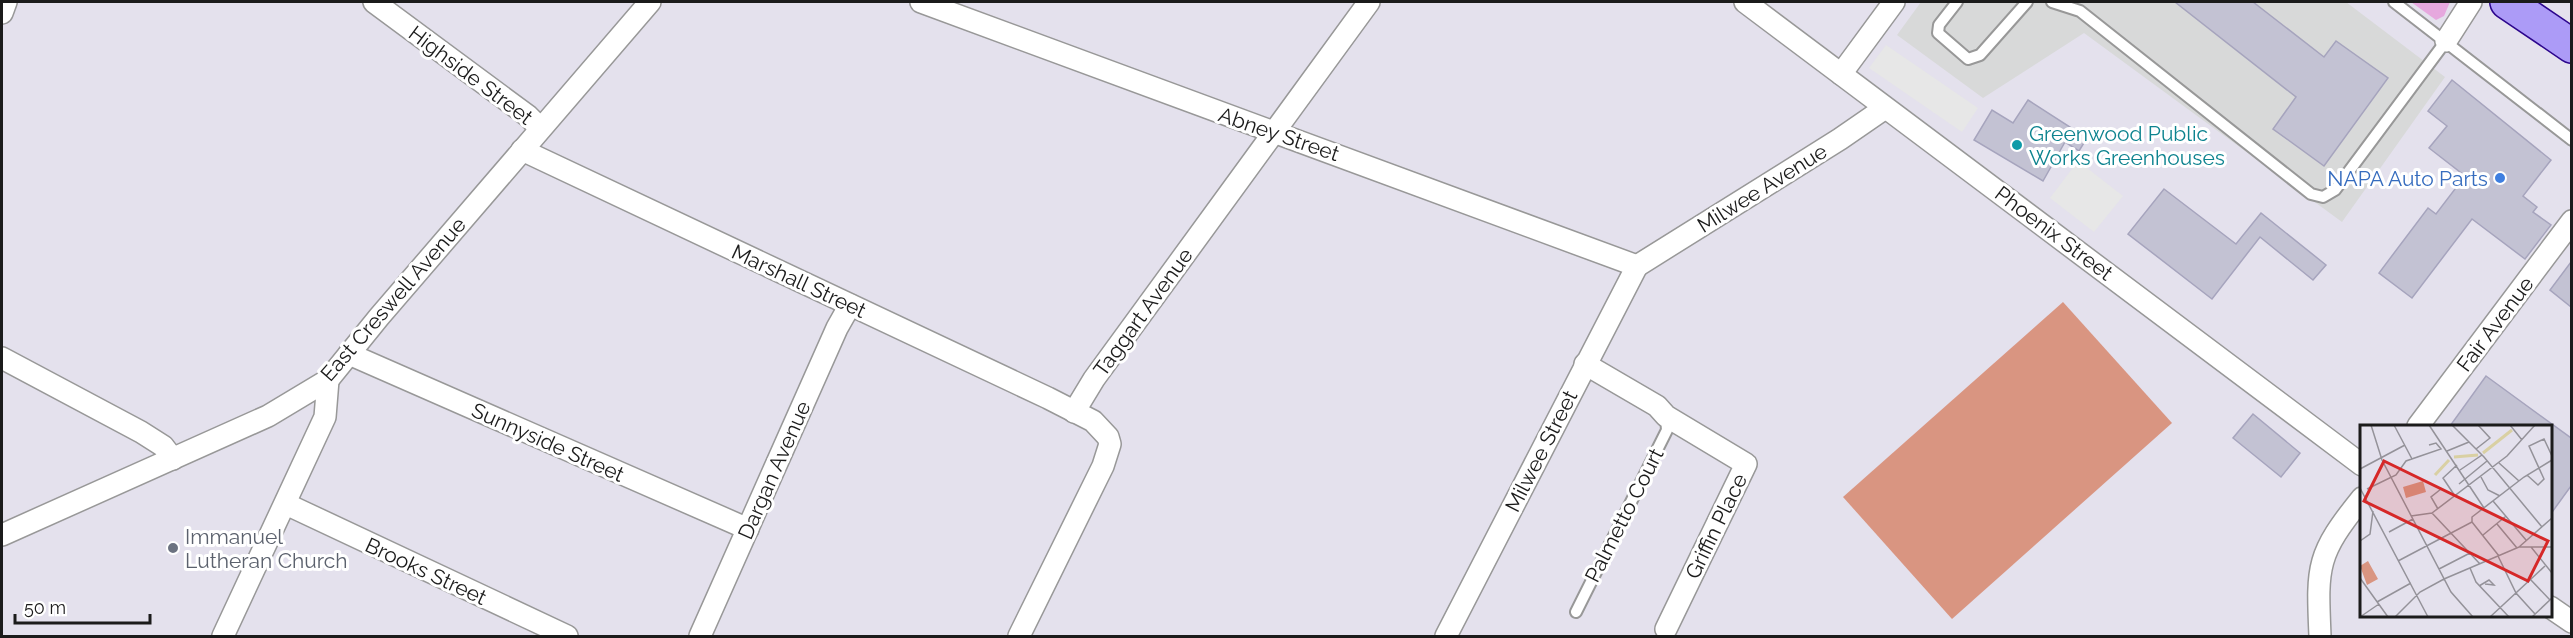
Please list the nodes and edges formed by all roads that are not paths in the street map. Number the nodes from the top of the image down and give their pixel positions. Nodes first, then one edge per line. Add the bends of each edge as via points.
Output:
1 (6, 2) edge
2 (374, 2) edge
3 (650, 2) edge
4 (921, 2) edge
5 (1369, 2) edge
6 (1745, 2) edge
7 (1894, 2) edge
8 (1957, 2) edge
9 (2027, 2) edge
10 (2052, 2) edge
11 (2394, 2) edge
12 (2470, 2) edge
13 (2507, 2) edge
14 (2, 12) edge
15 (2446, 40) junction
16 (2571, 46) edge
17 (1841, 74) junction
18 (1885, 108) junction
19 (540, 128) junction
20 (1273, 132) junction
21 (2571, 140) edge
22 (522, 150) junction
23 (2571, 221) edge
24 (1637, 266) junction
25 (850, 305) junction
26 (349, 354) junction
27 (2, 358) edge
28 (1585, 364) junction
29 (328, 380) junction
30 (1074, 412) junction
31 (1666, 416) junction
32 (2419, 425) edge
33 (173, 459) junction
34 (2360, 464) edge
35 (2360, 499) edge
36 (286, 504) junction
37 (748, 529) junction
38 (2, 536) edge
39 (2552, 608) edge
40 (1576, 612) dead end
41 (2571, 622) edge
42 (1666, 629) dead end
43 (1453, 634) edge
44 (223, 636) edge
45 (567, 636) edge
46 (700, 636) edge
47 (1019, 636) edge
48 (2320, 636) edge

1 - 14 street
2 - 19 street, Highside Street
3 - 19 street, East Creswell Avenue
4 - 20 street, Abney Street
5 - 20 street, Taggart Avenue
6 - 17 street, Phoenix Street
7 - 17 street
8 - 9 lane via 1939,25 1938,33 1968,59 1980,55
10 - 15 lane via 2080,11 2311,194 2323,197 2335,190
11 - 15 lane
12 - 15 street
13 - 16 main road
15 - 21 lane
17 - 18 street, Phoenix Street
18 - 24 street, Milwee Avenue
18 - 34 street, Phoenix Street
19 - 22 street, East Creswell Avenue
20 - 24 street, Abney Street
20 - 30 street, Taggart Avenue
22 - 25 street, Marshall Street
22 - 26 street, East Creswell Avenue
23 - 32 street, Fair Avenue
24 - 28 street, Milwee Street
25 - 30 street, Marshall Street
25 - 37 street, Dargan Avenue
26 - 29 street, East Creswell Avenue
26 - 37 street, Sunnyside Street
27 - 33 street via 141,432 163,446
28 - 31 street, Griffin Place via 1657,406
28 - 43 street, Milwee Street
29 - 33 street, East Creswell Avenue via 268,416
29 - 36 street via 325,417
30 - 47 street via 1100,427 1108,437 1108,453
31 - 40 lane, Palmetto Court via 1667,429
31 - 42 street, Griffin Place via 1746,464
33 - 38 street, East Creswell Avenue
35 - 48 street via 2324,553 2318,589
36 - 44 street
36 - 45 street, Brooks Street
37 - 46 street, Dargan Avenue
39 - 41 street

